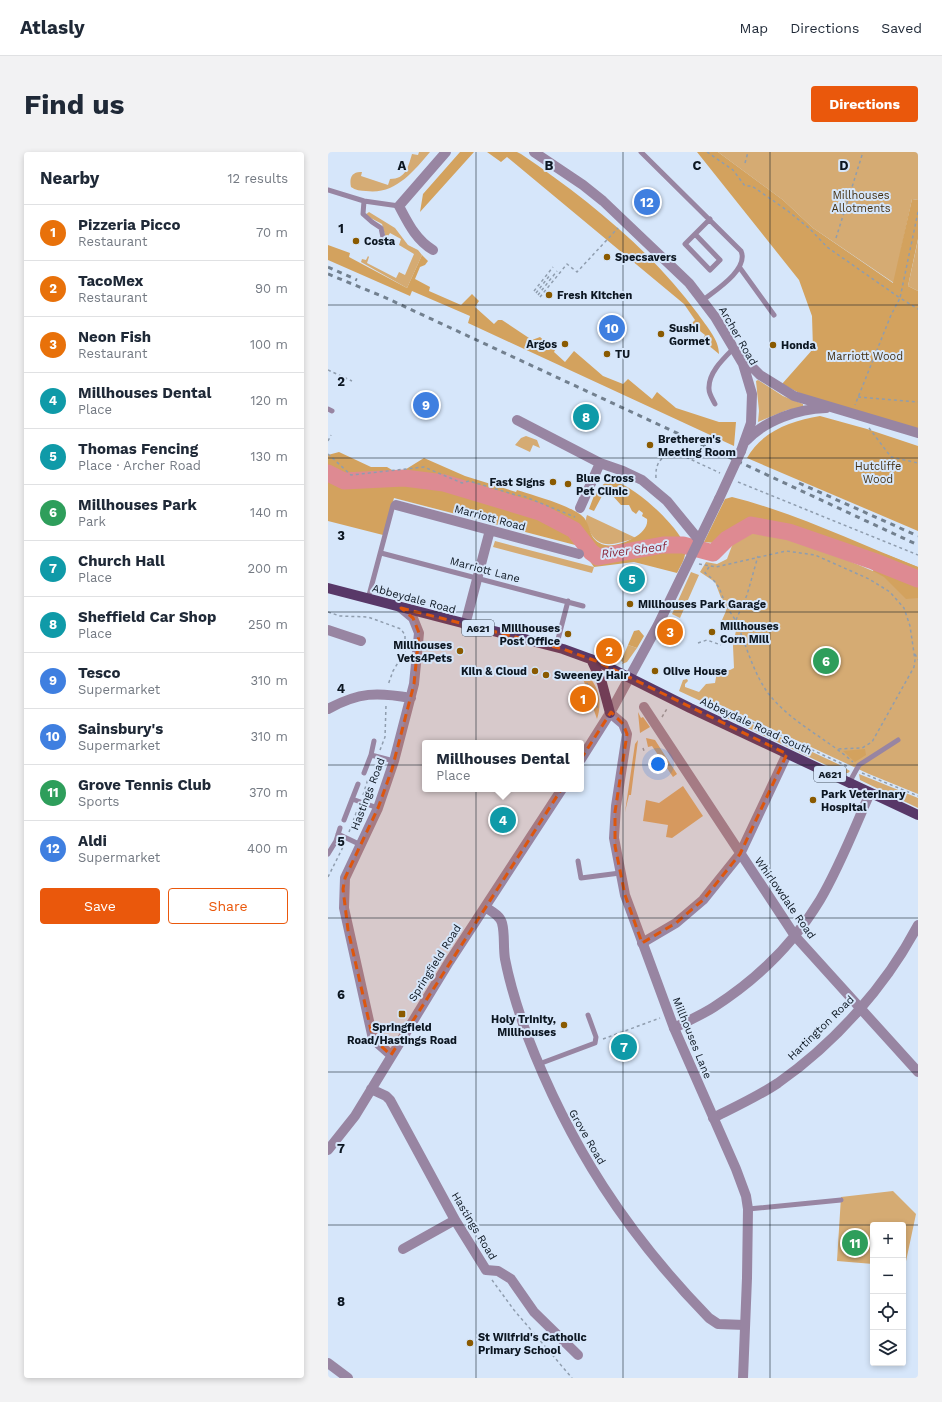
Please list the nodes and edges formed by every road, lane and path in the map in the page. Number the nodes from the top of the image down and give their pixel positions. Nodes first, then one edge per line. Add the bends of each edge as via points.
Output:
1 (446, 152) edge
2 (534, 152) edge
3 (641, 152) edge
4 (707, 152) edge
5 (748, 152) edge
6 (862, 152) edge
7 (745, 163) dead end
8 (328, 190) edge
9 (364, 201) junction
10 (399, 206) junction
11 (918, 212) edge
12 (710, 219) junction
13 (612, 234) dead end
14 (695, 234) junction
15 (836, 238) dead end
16 (384, 242) dead end
17 (433, 250) dead end
18 (553, 266) dead end
19 (740, 268) junction
20 (557, 271) dead end
21 (550, 275) dead end
22 (900, 298) junction
23 (703, 300) junction
24 (918, 309) edge
25 (774, 315) dead end
26 (734, 348) junction
27 (328, 370) edge
28 (352, 381) dead end
29 (858, 397) junction
30 (918, 402) edge
31 (715, 404) dead end
32 (832, 407) junction
33 (856, 414) junction
34 (517, 420) dead end
35 (918, 433) edge
36 (331, 435) dead end
37 (328, 442) edge
38 (743, 447) junction
39 (328, 454) edge
40 (918, 463) edge
41 (600, 464) junction
42 (721, 473) dead end
43 (738, 482) dead end
44 (658, 484) dead end
45 (396, 505) joint
46 (579, 512) joint
47 (490, 530) junction
48 (698, 542) junction
49 (381, 553) junction
50 (579, 554) dead end
51 (918, 555) edge
52 (758, 556) junction
53 (705, 566) dead end
54 (709, 567) junction
55 (477, 578) junction
56 (328, 588) edge
57 (368, 599) junction
58 (568, 601) junction
59 (583, 606) dead end
60 (401, 608) junction
61 (328, 612) edge
62 (736, 621) junction
63 (465, 624) junction
64 (328, 630) edge
65 (361, 641) dead end
66 (698, 643) dead end
67 (721, 645) dead end
68 (556, 647) junction
69 (914, 651) junction
70 (590, 659) junction
71 (918, 660) edge
72 (582, 672) dead end
73 (629, 678) junction
74 (386, 694) junction
75 (411, 698) junction
76 (701, 703) dead end
77 (644, 707) dead end
78 (328, 709) edge
79 (600, 709) dead end
80 (610, 713) junction
81 (898, 740) dead end
82 (374, 741) dead end
83 (644, 748) dead end
84 (838, 749) junction
85 (644, 751) dead end
86 (584, 754) edge
87 (787, 754) junction
88 (371, 755) junction
89 (394, 761) junction
90 (856, 768) junction
91 (364, 773) dead end
92 (849, 783) junction
93 (358, 784) dead end
94 (560, 792) edge
95 (870, 793) junction
96 (918, 796) edge
97 (352, 799) junction
98 (378, 808) junction
99 (918, 814) edge
100 (344, 820) dead end
101 (340, 828) dead end
102 (338, 834) junction
103 (361, 845) junction
104 (328, 854) edge
105 (740, 854) junction
106 (578, 861) dead end
107 (620, 873) junction
108 (485, 907) junction
109 (918, 924) edge
110 (795, 936) junction
111 (642, 943) junction
112 (860, 1009) junction
113 (669, 1015) junction
114 (588, 1016) dead end
115 (674, 1028) junction
116 (595, 1043) junction
117 (391, 1055) junction
118 (539, 1064) junction
119 (918, 1072) edge
120 (371, 1089) junction
121 (713, 1118) junction
122 (328, 1150) edge
123 (841, 1200) dead end
124 (748, 1209) junction
125 (456, 1220) junction
126 (403, 1249) dead end
127 (486, 1270) junction
128 (745, 1325) junction
129 (578, 1355) dead end
130 (328, 1363) edge
131 (348, 1378) edge
132 (572, 1378) edge
133 (744, 1378) edge

1 - 10 street
2 - 23 street, Archer Road via 603,201 689,283
3 - 12 lane
4 - 22 path via 733,170 745,186 752,186 788,211 827,247
5 - 7 path
6 - 15 path
8 - 9 lane
9 - 10 lane
9 - 16 lane via 363,214 381,228
10 - 17 street via 410,227 425,245
11 - 22 path
12 - 14 lane
12 - 19 lane via 741,251 744,258
13 - 20 path via 577,272 567,264 539,296
14 - 14 lane via 685,244 710,270 720,260
18 - 21 path via 535,292
19 - 23 lane
19 - 25 lane
22 - 24 path
22 - 29 path
23 - 26 street, Archer Road
26 - 31 lane via 710,378 708,390
26 - 32 street via 757,372 787,392
26 - 38 street, Archer Road via 743,364 752,402 751,423
27 - 28 path
29 - 30 path
29 - 33 path
32 - 33 street
32 - 38 street via 809,410 779,419 763,427
33 - 35 street
33 - 40 path via 891,457
34 - 41 street
36 - 37 path
38 - 48 street, Archer Road, bridge
39 - 46 path via 351,475 424,467 462,483 469,481
41 - 46 street
41 - 48 street via 634,476 652,487
42 - 44 path via 675,452 664,456 657,464
43 - 51 path
45 - 47 street, Marriott Road
45 - 49 lane via 393,504
47 - 50 street, Marriott Road
47 - 55 street
48 - 73 street, Archer Road via 658,626
49 - 55 lane, Marriott Lane
49 - 57 lane
52 - 54 path
52 - 62 path via 747,595
52 - 69 path via 786,551 815,555 878,583 896,597 904,608
53 - 54 path
54 - 62 path via 705,573 717,581 726,605
55 - 58 lane, Marriott Lane
55 - 63 street
56 - 57 main road, Abbeydale Road / A621
57 - 60 main road, Abbeydale Road / A621
58 - 59 lane, Marriott Lane
58 - 68 lane
60 - 63 main road, Abbeydale Road / A621
60 - 75 street, Hastings Road via 413,618 420,637
61 - 74 path via 340,616 368,617 401,629 405,635 405,651 393,671
62 - 84 path via 768,693 789,714
63 - 68 main road, Abbeydale Road / A621
64 - 65 street
66 - 67 path via 705,640
68 - 70 main road, Abbeydale Road / A621
69 - 71 path
69 - 84 path via 914,667 872,742 862,748
70 - 73 main road, Abbeydale Road / A621
70 - 80 main road via 602,683
72 - 79 path via 596,708
73 - 80 street
73 - 87 main road, Abbeydale Road South / A621
74 - 75 street
74 - 78 street via 367,694
75 - 89 street, Hastings Road
76 - 90 path via 708,706 713,704
77 - 105 street, Whirlowdale Road via 658,720
80 - 86 street
80 - 107 street, Millhouses Lane via 623,724 627,734 615,812 615,846
81 - 90 lane
82 - 88 lane
83 - 85 path
84 - 90 path
87 - 92 main road, Abbeydale Road South / A621
87 - 105 street
88 - 89 lane
88 - 91 lane
89 - 98 street, Hastings Road
90 - 92 lane
90 - 96 path
92 - 95 main road, Abbeydale Road South / A621
93 - 97 lane
94 - 108 street, Springfield Road
95 - 99 main road, Abbeydale Road South / A621
95 - 110 street via 832,879
97 - 98 lane
97 - 100 lane
98 - 103 street, Hastings Road
101 - 102 lane
102 - 103 lane
102 - 104 lane
103 - 117 street, Hastings Road via 345,878 344,908 373,1039
105 - 110 street, Whirlowdale Road
105 - 111 street via 703,900 676,923
106 - 107 lane via 581,878
107 - 111 street, Millhouses Lane
108 - 117 street, Springfield Road
108 - 118 street, Grove Road via 502,922 510,984
109 - 112 street, Hartington Road via 887,976
110 - 112 street, Whirlowdale Road
110 - 115 street via 744,986 714,1008
111 - 113 street, Millhouses Lane
112 - 119 street, Whirlowdale Road
112 - 121 street, Hartington Road via 801,1066 777,1083
113 - 115 street, Millhouses Lane
113 - 116 path
114 - 116 lane via 596,1037
115 - 121 street, Millhouses Lane
116 - 118 lane
117 - 120 street, Springfield Road
118 - 128 street, Grove Road via 559,1111 584,1156 625,1221 653,1257 708,1318 718,1324
120 - 122 street, Springfield Road via 355,1116
120 - 125 street, Hastings Road via 390,1100
121 - 124 street, Millhouses Lane via 742,1183
123 - 124 lane
124 - 128 street, Millhouses Lane
125 - 126 street
125 - 127 street, Hastings Road
127 - 129 street, Hastings Road via 498,1271 511,1279 534,1312
127 - 132 path via 514,1310
128 - 133 street, Millhouses Lane
130 - 131 street

